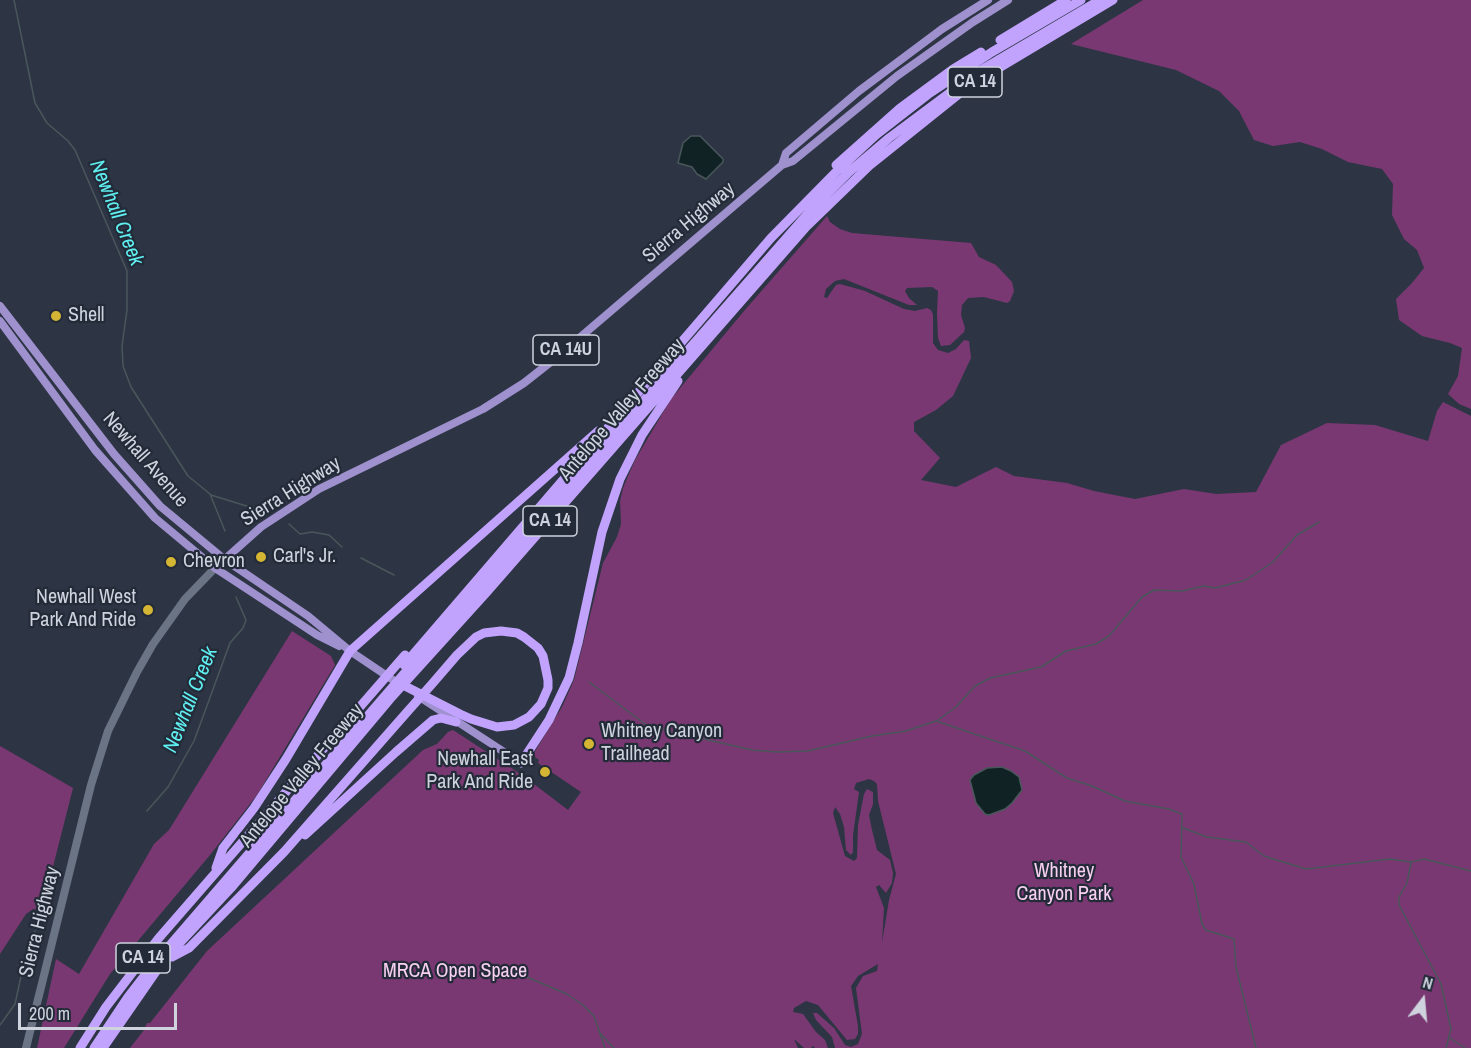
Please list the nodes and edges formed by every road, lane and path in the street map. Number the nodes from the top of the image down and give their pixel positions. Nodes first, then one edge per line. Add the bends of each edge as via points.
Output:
1 (988, 0) edge
2 (1008, 0) edge
3 (1066, 0) edge
4 (1081, 0) edge
5 (1100, 0) edge
6 (1113, 0) edge
7 (782, 165) junction
8 (807, 208) junction
9 (0, 306) edge
10 (0, 315) edge
11 (0, 321) edge
12 (17, 327) junction
13 (9, 333) junction
14 (43, 362) junction
15 (682, 368) junction
16 (598, 430) junction
17 (224, 559) junction
18 (215, 568) junction
19 (350, 651) junction
20 (407, 667) junction
21 (397, 682) junction
22 (383, 694) junction
23 (456, 722) junction
24 (521, 763) joint
25 (285, 852) junction
26 (214, 873) junction
27 (164, 960) junction
28 (26, 1048) edge
29 (80, 1048) edge
30 (88, 1048) edge
31 (94, 1048) edge
32 (104, 1048) edge

1 - 7 main road, Sierra Highway / CA 14U via 925,41 847,101 786,153
2 - 7 main road, Sierra Highway / CA 14U via 897,76
3 - 8 highway, Antelope Valley Freeway / CA 14 via 953,69 900,108 851,149
4 - 8 highway via 956,75 876,135
5 - 8 highway via 983,69 890,138
6 - 8 highway, Antelope Valley Freeway / CA 14 via 969,86 849,183
7 - 17 main road, Sierra Highway / CA 14U via 524,383 483,409 319,489 261,527
8 - 15 highway, Antelope Valley Freeway / CA 14 via 780,256
8 - 16 highway, Antelope Valley Freeway / CA 14
8 - 20 highway
9 - 12 main road, Newhall Avenue
10 - 12 main road
11 - 13 main road, Newhall Avenue
12 - 14 main road, Newhall Avenue
13 - 14 main road via 16,335 37,361
13 - 18 main road, Newhall Avenue via 95,450 155,518
14 - 17 main road, Newhall Avenue via 143,489
15 - 20 highway, Antelope Valley Freeway / CA 14 via 486,593
15 - 24 highway via 677,383 642,435 620,478 602,531 569,678 549,720
16 - 19 highway
16 - 20 highway, Antelope Valley Freeway / CA 14
17 - 18 main road, Sierra Highway
17 - 19 main road, Newhall Avenue via 308,616
18 - 19 main road, Newhall Avenue via 317,635
18 - 28 main road, Sierra Highway via 185,599 153,644 108,731
19 - 21 main road, Newhall Avenue
19 - 26 highway via 286,759 223,848
20 - 22 highway, Antelope Valley Freeway / CA 14
20 - 22 highway, Antelope Valley Freeway / CA 14
21 - 23 main road, Newhall Avenue
21 - 25 highway via 471,719 497,727 514,725 530,717 548,688 546,664 538,648 517,633 484,633 469,642 432,684 408,711
22 - 26 highway, Antelope Valley Freeway / CA 14
22 - 27 highway, Antelope Valley Freeway / CA 14 via 231,888
22 - 30 highway via 148,962
22 - 31 highway via 152,966
23 - 24 main road, Newhall Avenue
23 - 25 highway via 434,720
25 - 27 highway via 189,948
26 - 29 highway, Antelope Valley Freeway / CA 14 via 158,939
27 - 32 highway, Antelope Valley Freeway / CA 14

